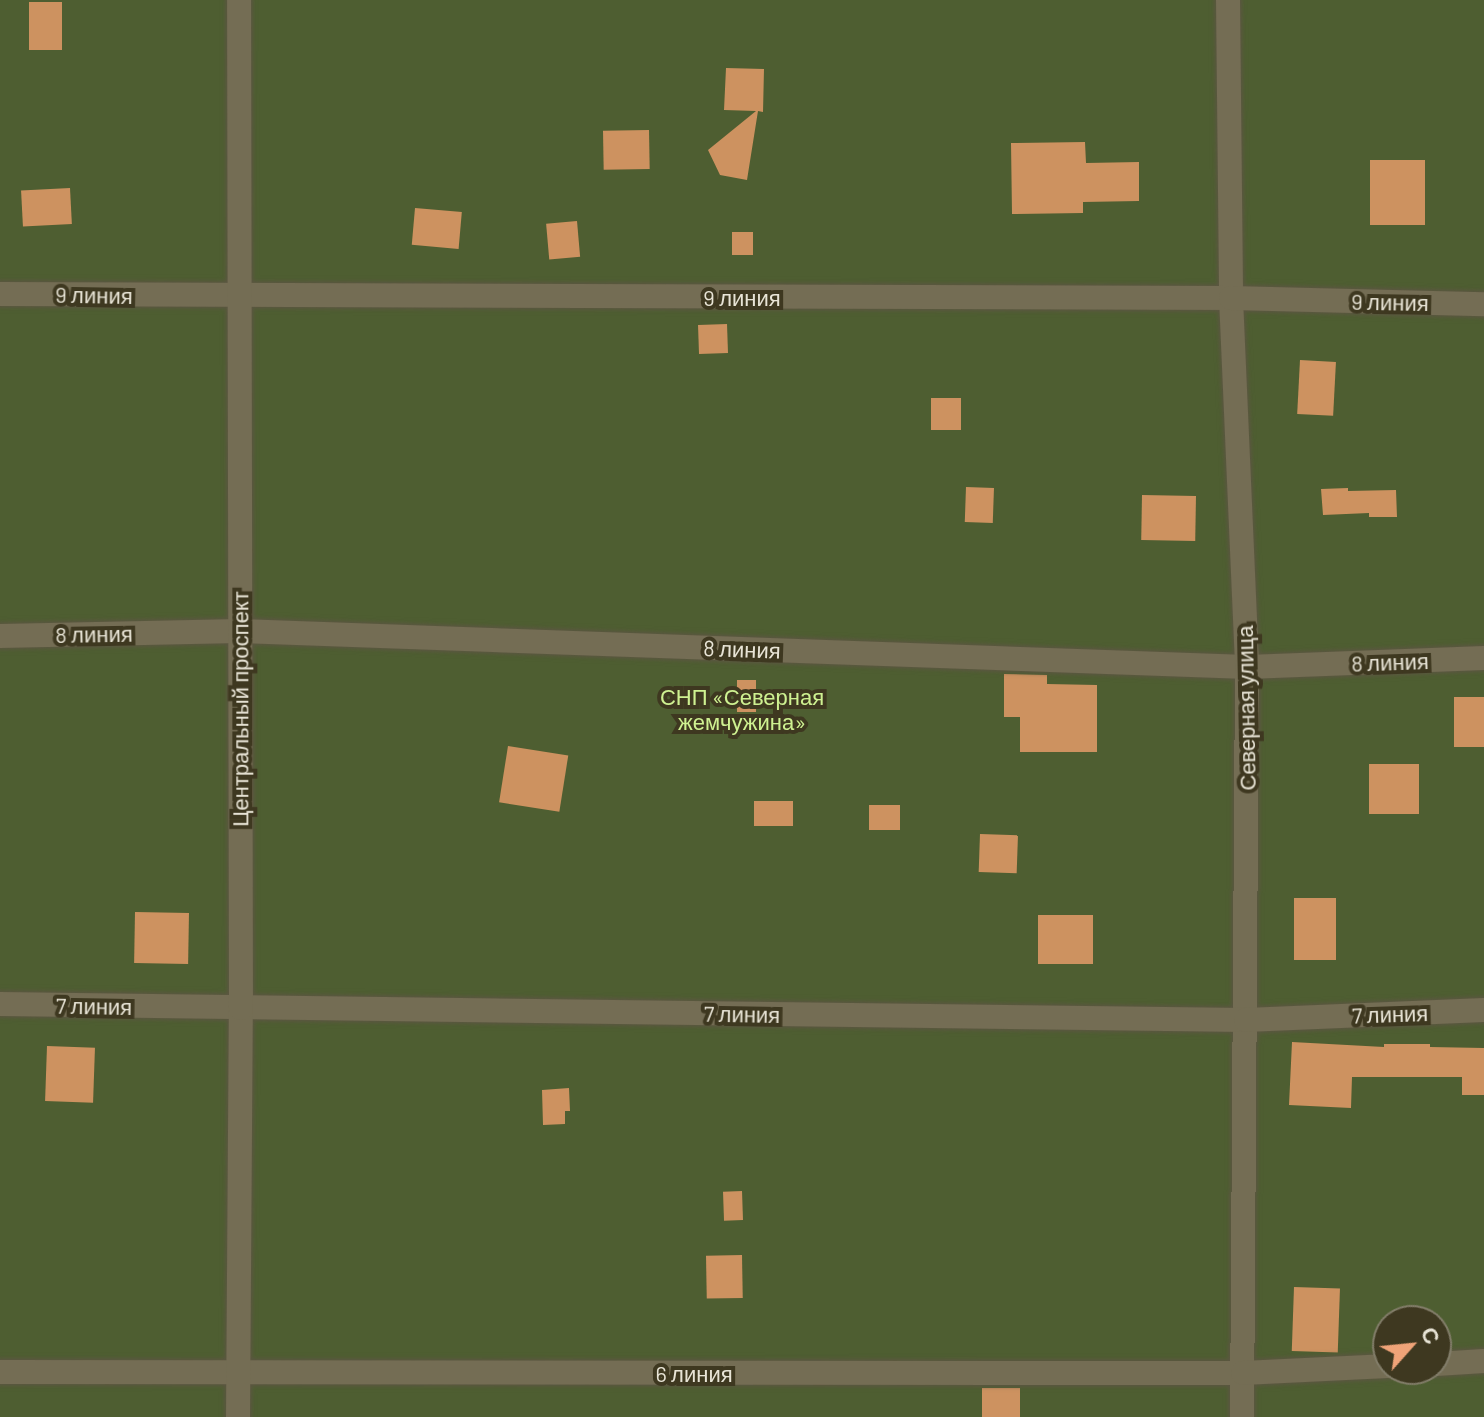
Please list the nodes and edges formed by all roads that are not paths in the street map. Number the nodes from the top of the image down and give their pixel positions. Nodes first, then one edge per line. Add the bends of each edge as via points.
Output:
1 (239, 0) edge
2 (1228, 0) edge
3 (0, 294) edge
4 (241, 297) junction
5 (1231, 298) junction
6 (1484, 304) edge
7 (240, 631) junction
8 (0, 636) edge
9 (1484, 658) edge
10 (1247, 667) junction
11 (0, 1004) edge
12 (241, 1008) junction
13 (1484, 1010) edge
14 (1246, 1020) junction
15 (1484, 1361) edge
16 (1452, 1363) edge
17 (1372, 1367) edge
18 (0, 1372) edge
19 (1243, 1373) junction
20 (240, 1375) junction
21 (238, 1417) edge
22 (1242, 1417) edge

1 - 4 street, Центральный проспект
2 - 5 street, Северная улица
3 - 4 street, 9 линия
4 - 5 street, 9 линия
4 - 7 street, Центральный проспект
5 - 6 street, 9 линия
5 - 10 street, Северная улица
7 - 8 street, 8 линия
7 - 10 street, 8 линия
7 - 12 street, Центральный проспект
9 - 10 street, 8 линия
10 - 14 street, Северная улица
11 - 12 street, 7 линия
12 - 14 street, 7 линия
12 - 20 street, Центральный проспект
13 - 14 street, 7 линия
14 - 19 street, Северная улица
15 - 16 street
17 - 19 street, 6 линия
18 - 20 street, 6 линия
19 - 20 street, 6 линия
19 - 22 street, Северная улица
20 - 21 street, Центральный проспект

